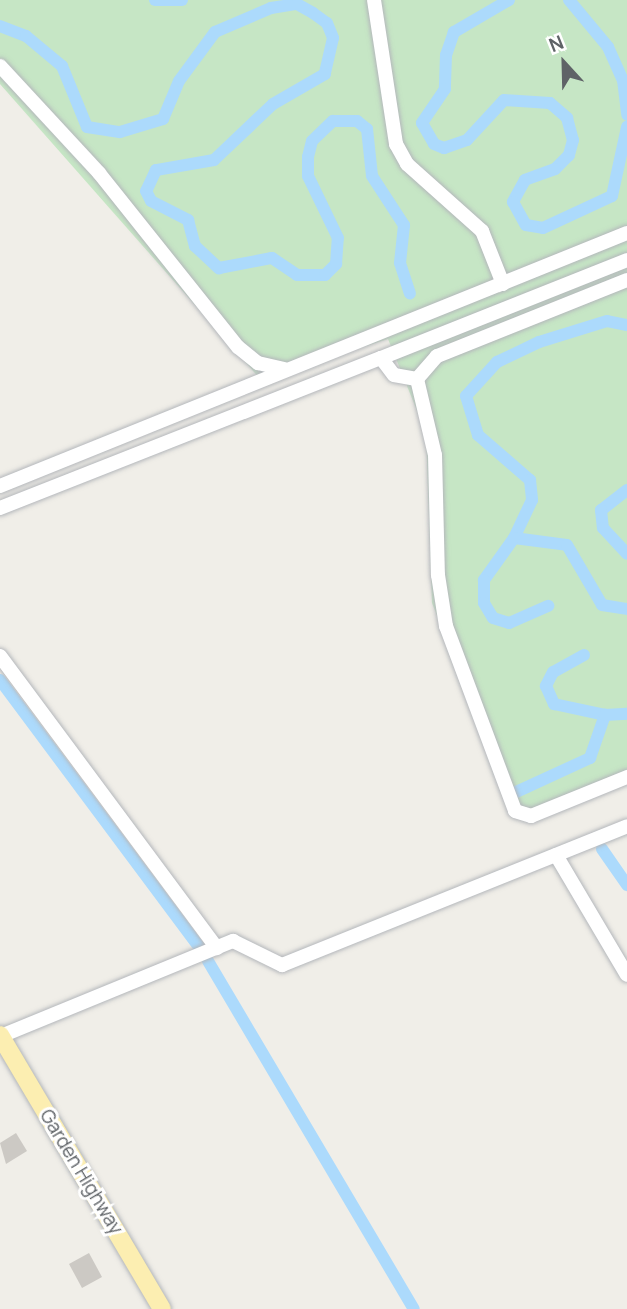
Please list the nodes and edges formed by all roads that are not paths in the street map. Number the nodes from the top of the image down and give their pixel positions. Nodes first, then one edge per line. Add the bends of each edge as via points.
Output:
1 (374, 0) edge
2 (0, 66) edge
3 (627, 233) edge
4 (627, 260) edge
5 (627, 280) edge
6 (503, 284) junction
7 (381, 358) junction
8 (306, 363) junction
9 (417, 379) junction
10 (0, 486) edge
11 (0, 508) edge
12 (0, 656) edge
13 (627, 776) edge
14 (627, 826) edge
15 (556, 855) junction
16 (218, 948) junction
17 (627, 975) edge
18 (0, 1036) edge
19 (162, 1309) edge

1 - 6 lane via 396,144 407,164 482,231
2 - 8 lane via 99,173 247,356 280,370
3 - 6 lane
4 - 7 lane
5 - 9 lane via 437,356
6 - 8 lane
7 - 9 lane via 394,375
7 - 11 lane
8 - 10 lane
9 - 13 lane via 435,455 438,575 446,626 515,811 531,816
12 - 16 lane
14 - 15 lane
15 - 16 lane via 282,965 233,942
15 - 17 lane
16 - 18 lane
18 - 19 main road, Garden Highway

